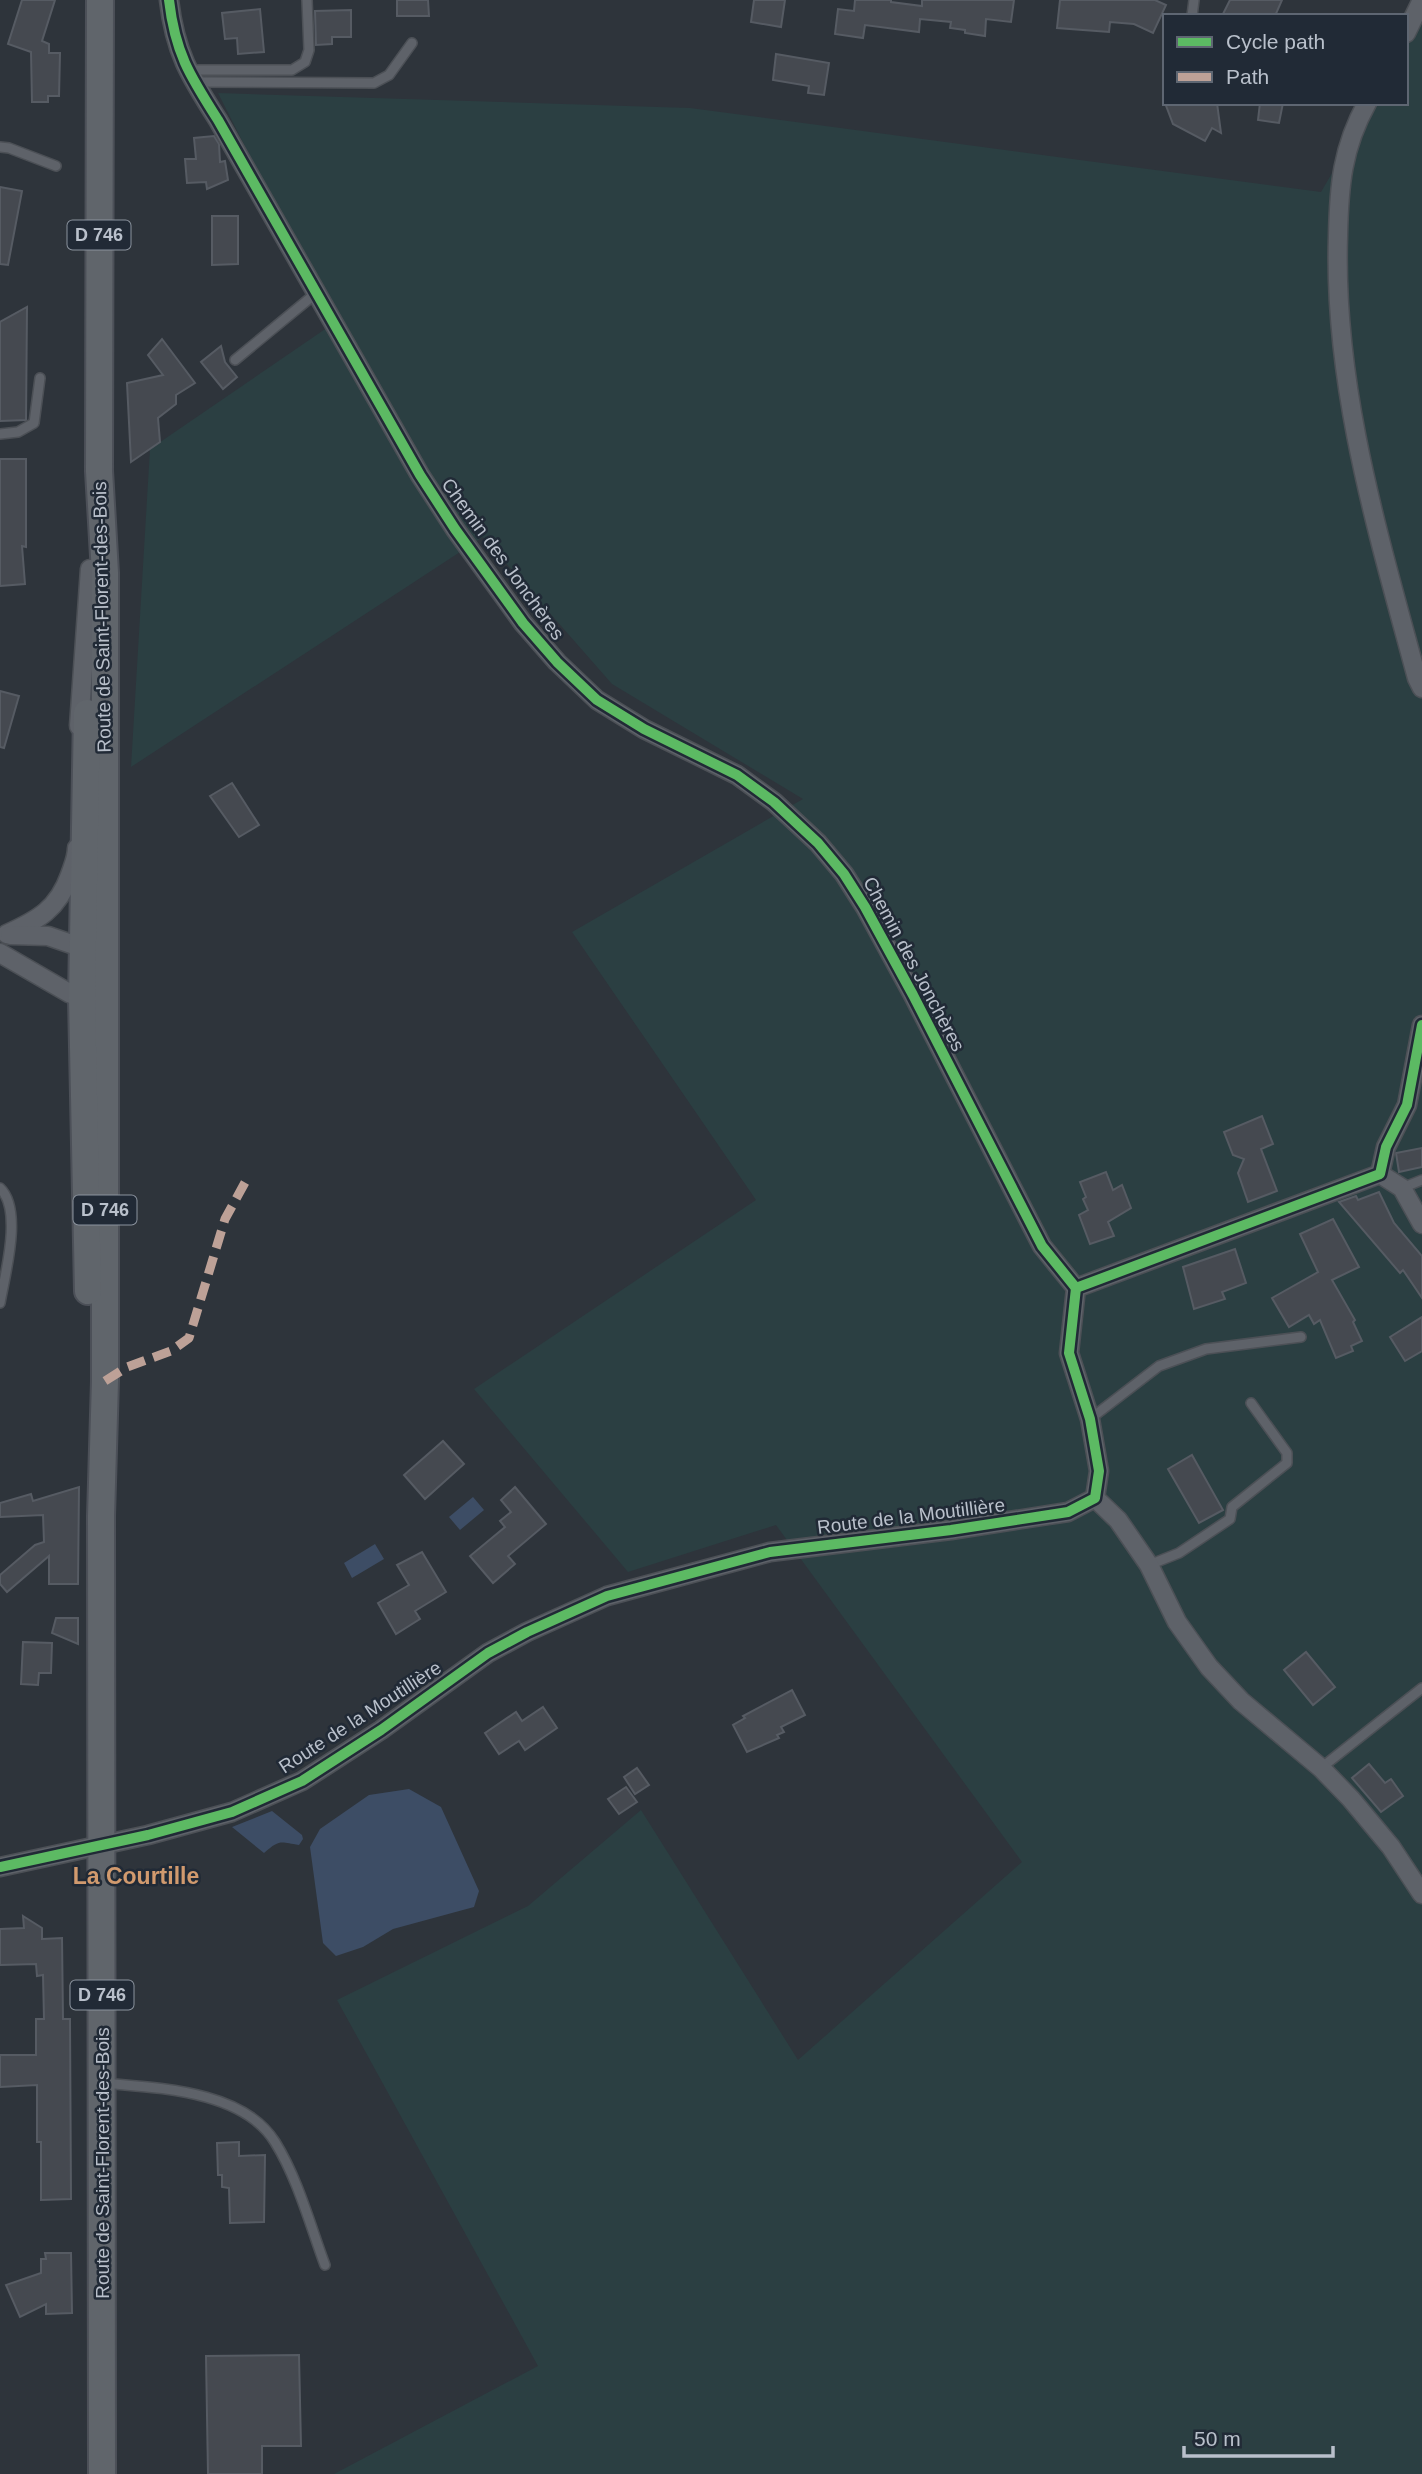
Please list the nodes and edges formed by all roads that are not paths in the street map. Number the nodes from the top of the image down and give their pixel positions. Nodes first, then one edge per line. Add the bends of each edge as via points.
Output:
1 (100, 0) edge
2 (169, 0) edge
3 (307, 0) edge
4 (1422, 0) edge
5 (1408, 29) edge
6 (412, 43) dead end
7 (190, 76) junction
8 (1366, 105) edge
9 (0, 146) edge
10 (55, 166) dead end
11 (315, 294) junction
12 (235, 360) dead end
13 (40, 378) dead end
14 (0, 434) edge
15 (99, 471) junction
16 (90, 569) junction
17 (1422, 688) edge
18 (105, 904) junction
19 (4, 934) edge
20 (83, 948) junction
21 (0, 953) edge
22 (89, 987) junction
23 (1422, 1025) edge
24 (1380, 1174) junction
25 (1422, 1180) edge
26 (0, 1188) edge
27 (1402, 1188) junction
28 (105, 1191) junction
29 (1422, 1224) edge
30 (0, 1226) edge
31 (12, 1227) junction
32 (1076, 1288) junction
33 (0, 1303) edge
34 (1301, 1338) dead end
35 (1251, 1403) dead end
36 (1090, 1419) junction
37 (1095, 1498) junction
38 (101, 1516) junction
39 (1149, 1565) junction
40 (1422, 1688) edge
41 (1321, 1768) junction
42 (103, 1843) junction
43 (0, 1867) edge
44 (1422, 1894) edge
45 (102, 2083) junction
46 (325, 2266) dead end
47 (102, 2474) edge

1 - 15 main road, D 746
2 - 7 street, Chemin des Jonchères via 177,44
3 - 7 lane via 309,50 305,62 292,70
4 - 5 street
6 - 7 lane via 389,75 374,83
7 - 11 street, Chemin des Jonchères
8 - 17 street via 1355,124 1339,181 1342,352 1366,490
9 - 10 lane
11 - 12 lane
11 - 32 street, Chemin des Jonchères via 455,529 557,662 597,700 737,775 818,843 844,874 913,995 1042,1246
13 - 14 lane via 34,423 18,432
15 - 16 main road, Route de Saint-Florent-des-Bois / D 746
15 - 18 main road, Route de Saint-Florent-des-Bois / D 746 via 105,573
16 - 19 street via 75,778 77,855 52,908
16 - 20 main road, Route de Saint-Florent-des-Bois / D 746
18 - 22 street
18 - 28 main road, Route de Saint-Florent-des-Bois / D 746
19 - 20 street via 48,936
20 - 22 main road, Route de Saint-Florent-des-Bois / D 746
21 - 22 street via 69,993
22 - 28 street via 93,1118
22 - 38 main road, Route de Saint-Florent-des-Bois / D 746 via 89,1347
23 - 24 street via 1407,1105 1385,1147
24 - 27 street
24 - 32 street
25 - 27 lane
26 - 31 lane via 7,1195
27 - 29 street
28 - 38 main road, Route de Saint-Florent-des-Bois / D 746
30 - 31 lane
31 - 33 lane
32 - 36 street via 1069,1353
34 - 36 lane via 1206,1349 1159,1366
35 - 39 lane via 1287,1453 1287,1463 1232,1507 1230,1519 1179,1553
36 - 37 street via 1099,1471
37 - 39 street via 1118,1520
37 - 42 street, Route de la Moutillière via 1068,1512 770,1552 607,1597 488,1653 302,1781 232,1812
38 - 42 main road, Route de Saint-Florent-des-Bois / D 746
39 - 41 street via 1177,1622 1209,1667 1241,1701
40 - 41 lane
41 - 44 street via 1391,1847
42 - 43 street, Route de la Moutillière
42 - 45 main road, Route de Saint-Florent-des-Bois / D 746
45 - 46 lane via 176,2090 251,2117 274,2139
45 - 47 main road, Route de Saint-Florent-des-Bois / D 746

